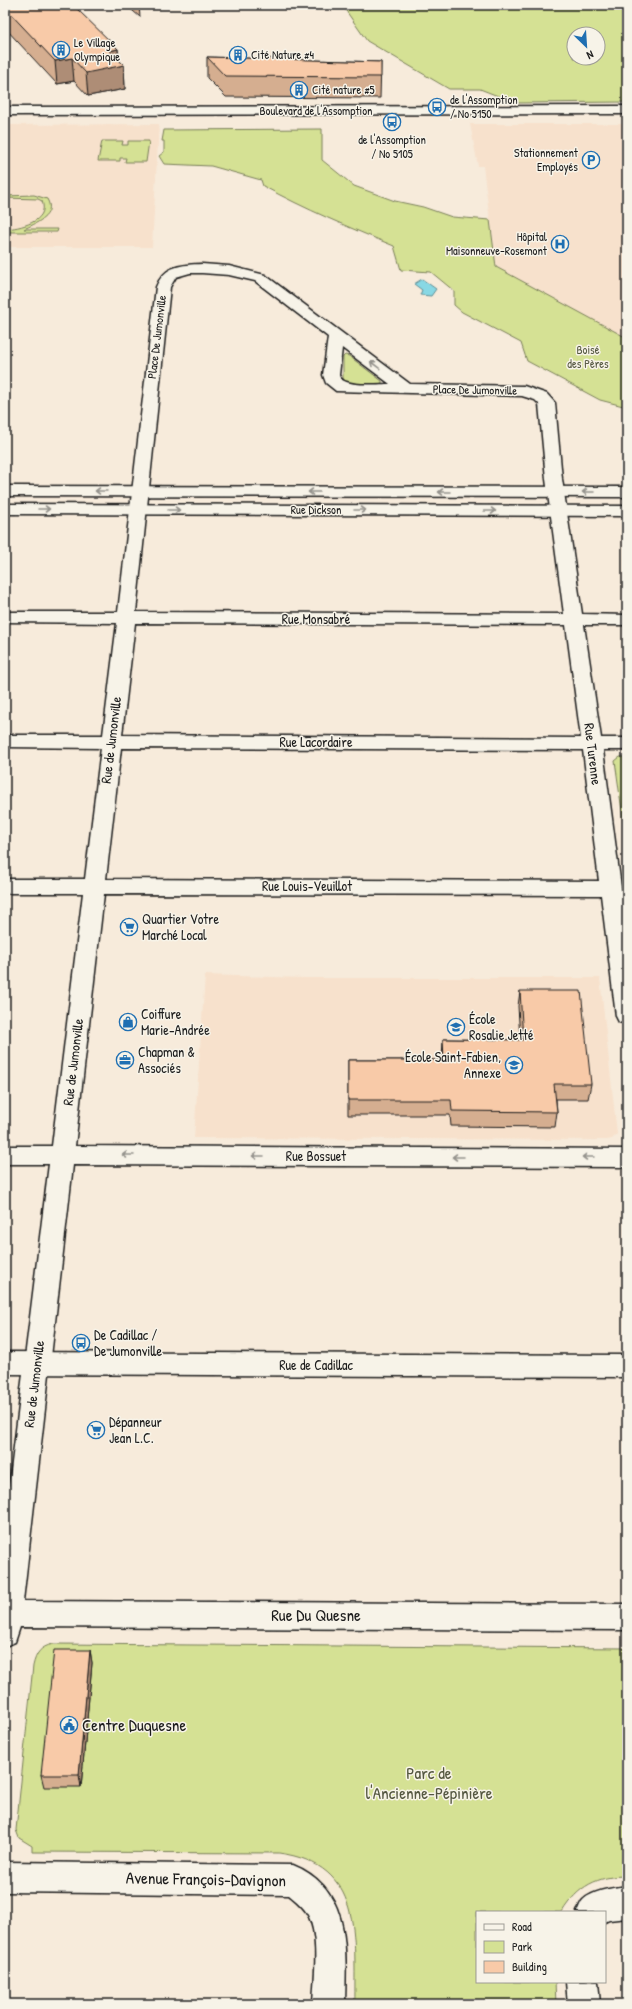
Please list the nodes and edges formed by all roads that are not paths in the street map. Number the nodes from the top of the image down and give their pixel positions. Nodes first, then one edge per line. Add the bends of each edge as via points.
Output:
1 (627, 110) edge
2 (5, 112) edge
3 (627, 119) edge
4 (5, 121) edge
5 (336, 336) junction
6 (406, 389) junction
7 (5, 491) edge
8 (140, 491) junction
9 (556, 492) junction
10 (627, 492) edge
11 (5, 509) edge
12 (137, 510) junction
13 (559, 511) junction
14 (627, 511) edge
15 (5, 617) edge
16 (126, 618) junction
17 (575, 620) junction
18 (627, 620) edge
19 (5, 741) edge
20 (112, 742) junction
21 (592, 744) junction
22 (627, 744) edge
23 (5, 886) edge
24 (94, 886) junction
25 (610, 888) junction
26 (627, 1016) edge
27 (5, 1154) edge
28 (62, 1155) junction
29 (627, 1158) edge
30 (5, 1363) edge
31 (37, 1363) junction
32 (627, 1366) edge
33 (627, 1617) edge
34 (6, 1620) edge
35 (5, 1877) edge
36 (627, 1902) edge
37 (594, 1911) edge
38 (582, 1983) edge
39 (329, 2004) edge
40 (584, 2004) edge

1 - 2 street, Boulevard de l'Assomption
3 - 4 street, Boulevard de l'Assomption
6 -> 5 street, Place De Jumonville
5 - 6 street, Place De Jumonville via 331,375 336,385 350,389
5 - 8 street, Place De Jumonville via 260,278 247,273 188,270 170,275 163,287
6 - 9 street, Place De Jumonville via 524,391 541,397 547,403
8 -> 7 street, Rue Dickson
9 -> 8 street, Rue Dickson
8 - 12 street, Rue de Jumonville
10 -> 9 street, Rue Dickson
9 - 13 street, Rue Turenne
11 -> 12 street, Rue Dickson
12 -> 13 street, Rue Dickson
12 - 16 street, Rue de Jumonville
13 - 14 street, Rue Dickson
13 - 17 street, Rue Turenne
15 - 16 street, Rue Monsabré
16 - 17 street, Rue Monsabré
16 - 20 street, Rue de Jumonville
17 - 18 street, Rue Monsabré
17 - 21 street, Rue Turenne
19 - 20 street, Rue Lacordaire
20 - 21 street, Rue Lacordaire
20 - 24 street, Rue de Jumonville
21 - 22 street, Rue Lacordaire
21 - 25 street, Rue Turenne
23 - 24 street, Rue Louis-Veuillot
24 - 25 street, Rue Louis-Veuillot
24 - 28 street, Rue de Jumonville
25 - 26 street, Rue Turenne
27 - 28 street, Rue Bossuet
29 -> 28 street, Rue Bossuet
28 - 31 street, Rue de Jumonville
30 - 31 street, Rue de Cadillac
31 - 32 street, Rue de Cadillac
31 - 34 street, Rue de Jumonville
33 - 34 street, Rue Du Quesne
35 - 39 street, Avenue François-Davignon via 293,1880 313,1894 320,1903 327,1923
36 - 37 street via 615,1903
38 - 40 street

